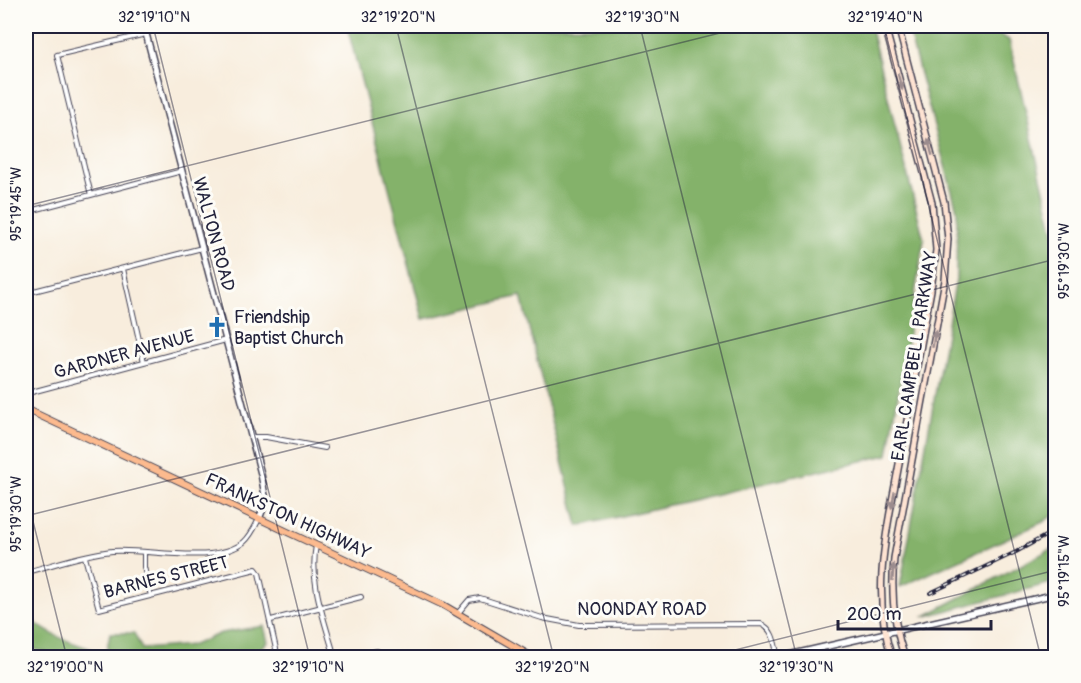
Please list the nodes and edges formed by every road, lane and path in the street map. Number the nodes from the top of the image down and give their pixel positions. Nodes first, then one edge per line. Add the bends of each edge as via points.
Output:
1 (144, 26) edge
2 (885, 26) edge
3 (898, 26) edge
4 (146, 34) junction
5 (182, 171) junction
6 (91, 195) junction
7 (944, 202) junction
8 (932, 203) junction
9 (26, 212) edge
10 (202, 248) junction
11 (123, 269) junction
12 (26, 284) edge
13 (27, 293) edge
14 (226, 340) junction
15 (144, 362) junction
16 (26, 383) edge
17 (28, 393) junction
18 (26, 398) edge
19 (26, 409) edge
20 (251, 437) junction
21 (325, 448) dead end
22 (259, 519) junction
23 (316, 545) junction
24 (144, 552) junction
25 (85, 557) junction
26 (26, 572) edge
27 (1056, 594) edge
28 (151, 596) junction
29 (361, 597) dead end
30 (321, 607) junction
31 (458, 613) junction
32 (271, 620) junction
33 (897, 630) junction
34 (885, 633) junction
35 (377, 651) dead end
36 (278, 657) edge
37 (335, 657) edge
38 (346, 657) edge
39 (534, 657) edge
40 (777, 657) edge
41 (892, 657) edge
42 (905, 657) edge

1 - 4 street, WALTON ROAD
2 -> 8 main road, EARL CAMPBELL PARKWAY
7 -> 3 main road, EARL CAMPBELL PARKWAY
4 - 5 street, WALTON ROAD
4 - 6 street via 57,55
5 - 6 street
5 - 10 street, WALTON ROAD
6 - 9 street
7 - 8 main road
33 -> 7 main road, EARL CAMPBELL PARKWAY via 894,558 945,280 948,239
8 -> 34 main road, EARL CAMPBELL PARKWAY via 934,275 882,556
10 - 11 street
10 - 14 street, WALTON ROAD
11 - 13 street
11 - 15 street
12 - 13 street
14 - 15 street, GARDNER AVENUE
14 - 20 street, WALTON ROAD
15 - 17 street, GARDNER AVENUE
16 - 17 street
17 - 18 street
19 - 22 main road, FRANKSTON HIGHWAY
20 - 21 street
20 - 22 street, WALTON ROAD via 266,499
22 - 23 main road, FRANKSTON HIGHWAY
22 - 24 street via 244,542 231,549 186,555
23 - 30 street via 314,573
23 - 31 main road, FRANKSTON HIGHWAY
24 - 25 street via 111,551
24 - 28 street
25 - 26 street
25 - 28 street, BARNES STREET via 99,609
27 - 33 street, NOONDAY ROAD
28 - 32 street, BARNES STREET via 256,569
29 - 30 street
30 - 32 street
30 - 37 street
31 - 39 main road, FRANKSTON HIGHWAY
31 - 40 street, NOONDAY ROAD via 469,600 480,598 579,625 761,624 772,633
32 - 36 street
33 - 34 street, NOONDAY ROAD
33 - 42 main road, EARL CAMPBELL PARKWAY
34 - 40 street, NOONDAY ROAD
34 - 41 main road, EARL CAMPBELL PARKWAY
35 - 38 street

